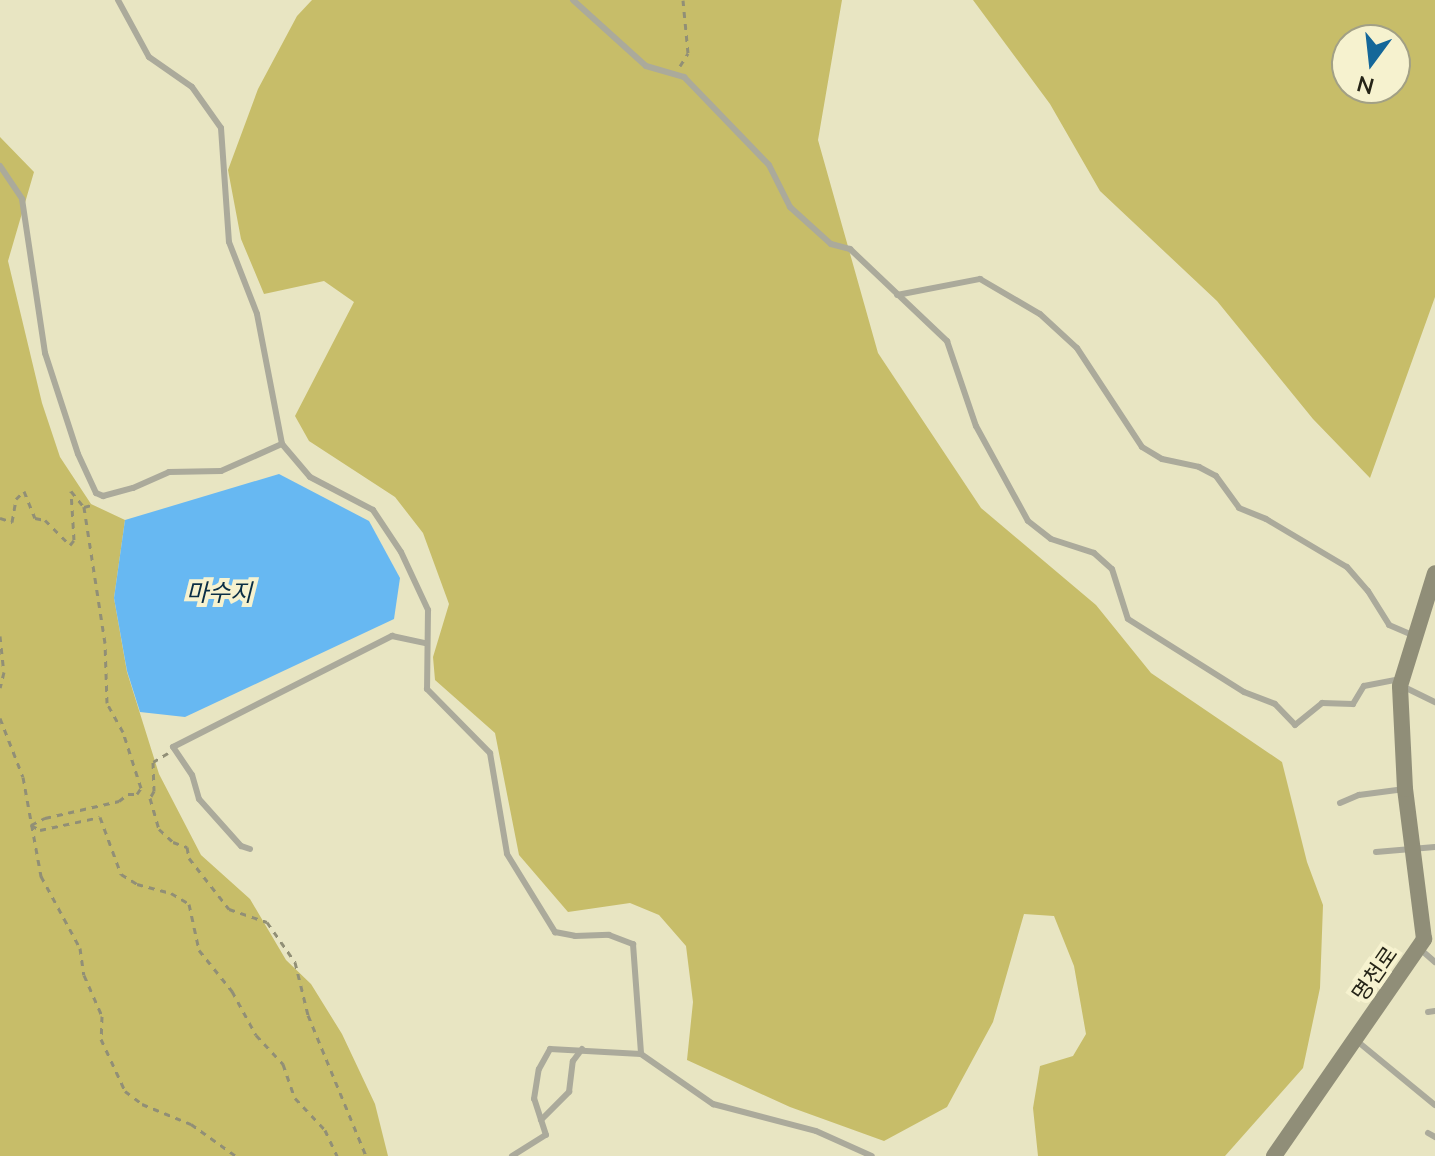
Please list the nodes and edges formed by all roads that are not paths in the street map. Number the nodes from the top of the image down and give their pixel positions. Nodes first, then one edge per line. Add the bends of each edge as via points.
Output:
1 (118, 0) edge
2 (573, 0) edge
3 (0, 166) edge
4 (897, 295) junction
5 (282, 444) junction
6 (1435, 573) edge
7 (1431, 600) edge
8 (1416, 636) junction
9 (425, 643) junction
10 (1402, 682) junction
11 (1435, 702) edge
12 (1405, 789) junction
13 (1340, 803) dead end
14 (1435, 847) edge
15 (250, 849) dead end
16 (1412, 851) junction
17 (1376, 852) dead end
18 (1420, 949) junction
19 (1435, 962) edge
20 (1356, 1040) junction
21 (582, 1049) junction
22 (641, 1054) junction
23 (1435, 1105) edge
24 (541, 1120) junction
25 (512, 1156) edge
26 (872, 1156) edge
27 (1274, 1156) edge

1 - 5 lane via 149,57 192,87 221,128 229,242 257,314
2 - 4 lane via 646,66 684,77 769,165 790,207 831,244 850,249
3 - 5 lane via 22,199 45,353 96,493 133,488 169,472 221,471
4 - 8 lane via 980,279 1040,314 1077,348 1142,447 1216,476 1239,508 1347,567 1389,625
4 - 10 lane via 947,341 976,426 1028,521 1051,539 1094,553 1112,569 1128,619 1244,692 1275,704 1295,725 1322,703 1353,704 1364,686
5 - 9 lane via 310,477 373,510 401,552 428,610
6 - 7 street, 명천로
7 - 8 street, 명천로
8 - 10 street, 명천로
9 - 15 lane via 392,636 173,747 192,775 199,799 241,846
9 - 22 lane via 427,689 490,753 507,854 555,932 609,935 633,944
10 - 11 lane
10 - 12 street, 명천로
12 - 13 lane
12 - 16 street, 명천로
14 - 16 lane
16 - 17 lane
16 - 18 street, 명천로 via 1424,939
18 - 19 lane
18 - 20 street, 명천로
20 - 23 lane
20 - 27 street, 명천로
21 - 22 lane
21 - 24 lane via 573,1061 569,1092
21 - 24 lane via 550,1049 539,1069 534,1099
22 - 26 lane via 713,1104 816,1131
24 - 25 lane via 546,1135

